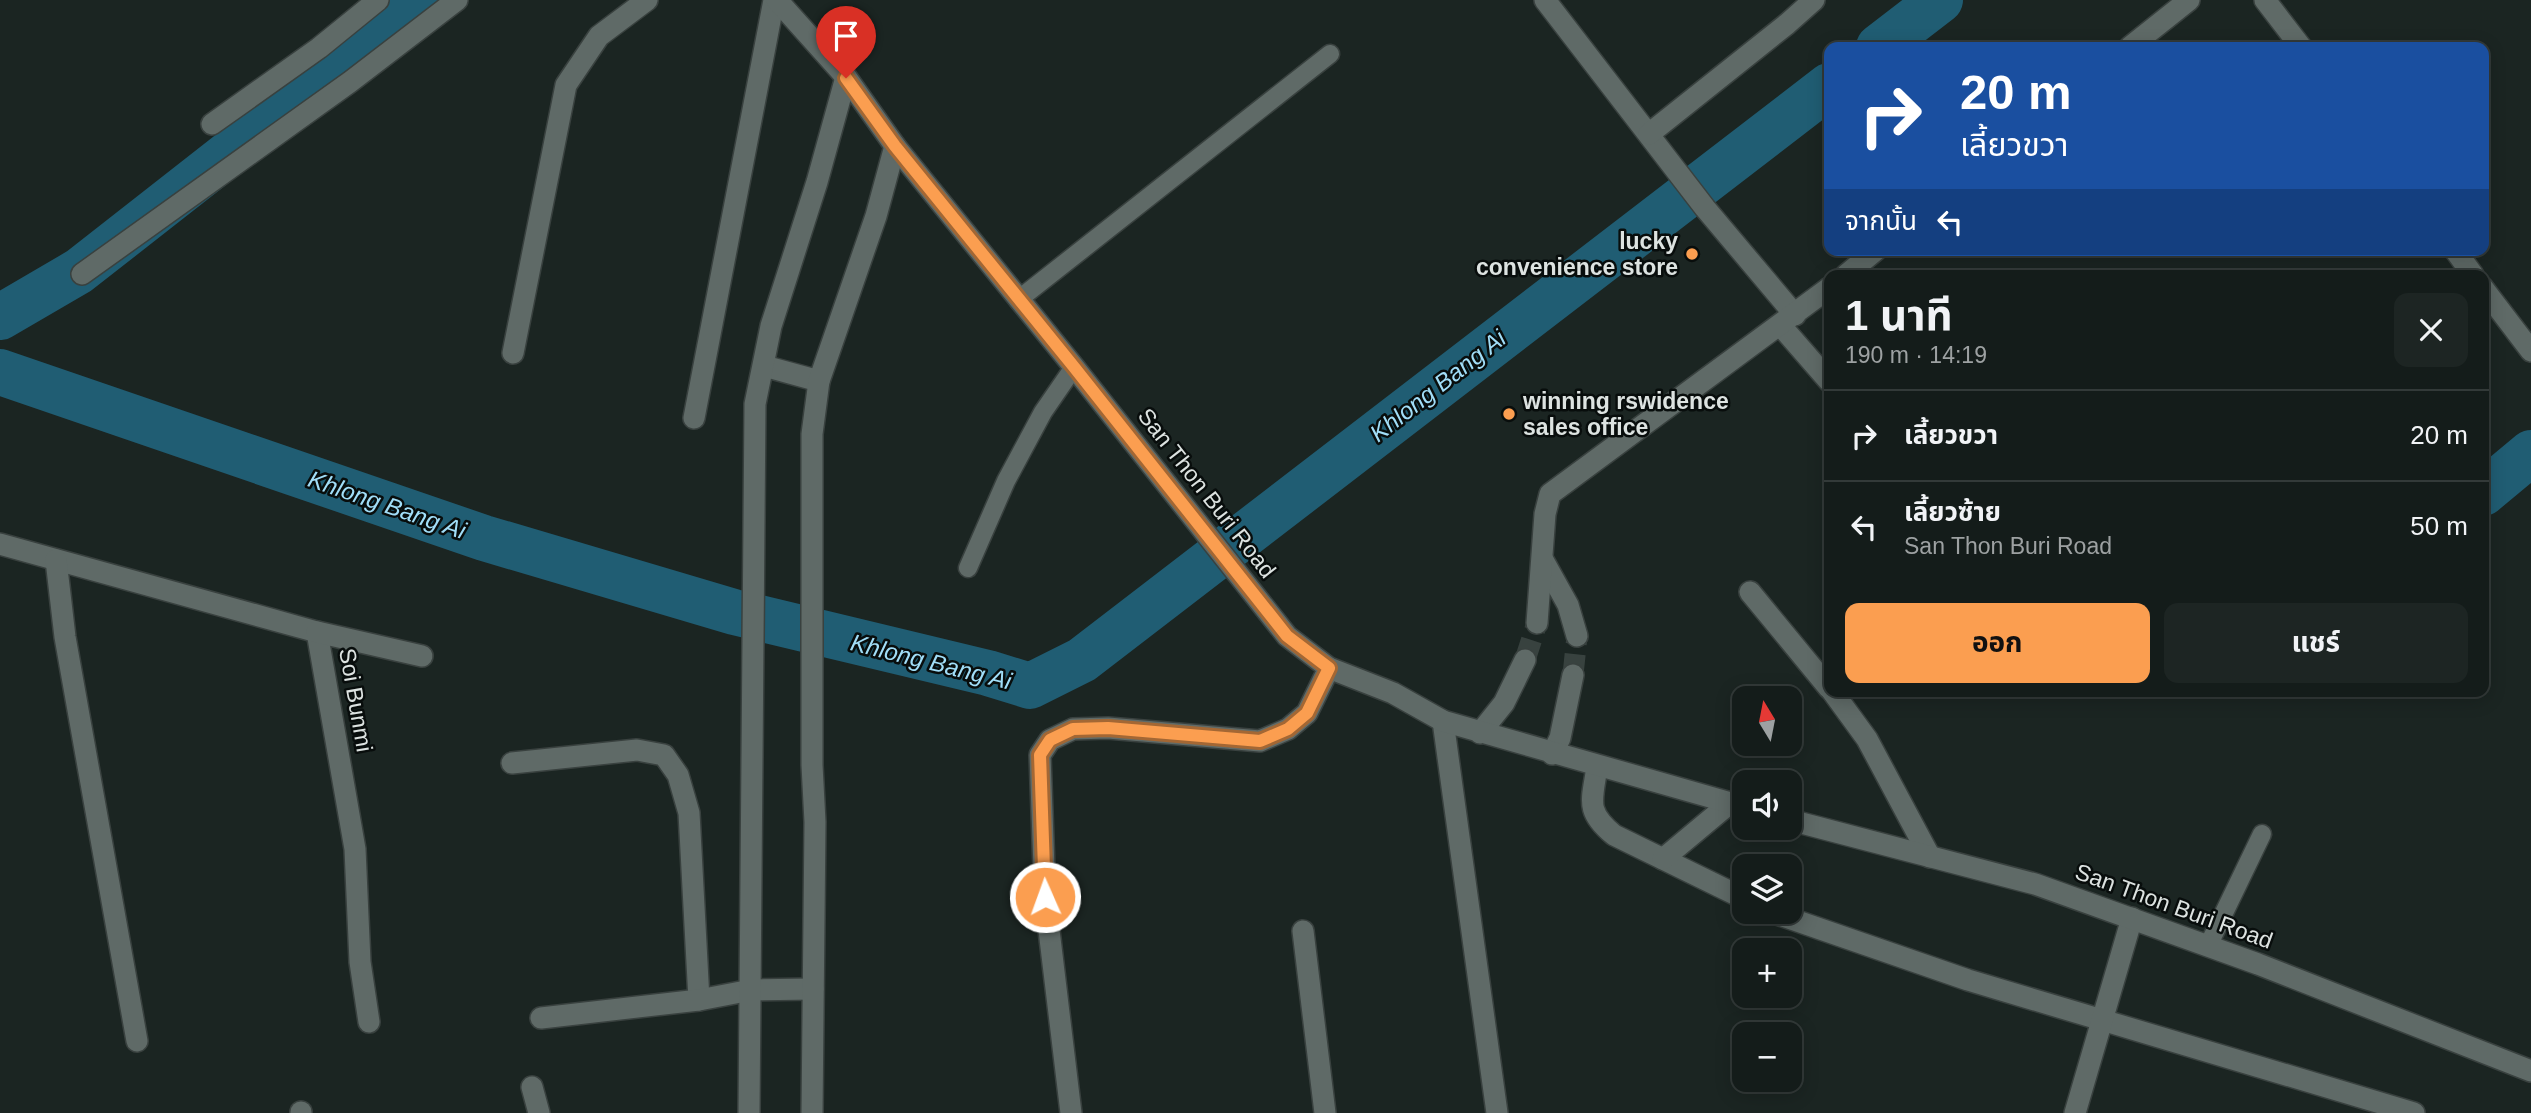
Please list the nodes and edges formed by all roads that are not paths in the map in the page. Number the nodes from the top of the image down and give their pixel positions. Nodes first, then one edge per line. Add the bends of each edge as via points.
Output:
1 (378, 0) edge
2 (457, 0) edge
3 (647, 0) edge
4 (775, 0) edge
5 (1545, 0) edge
6 (1814, 0) edge
7 (2189, 0) edge
8 (2265, 0) edge
9 (2136, 42) edge
10 (2297, 42) edge
11 (1330, 54) dead end
12 (846, 78) junction
13 (212, 124) dead end
14 (1649, 134) junction
15 (895, 146) junction
16 (1870, 256) edge
17 (1852, 270) edge
18 (82, 274) dead end
19 (1824, 293) edge
20 (2489, 296) edge
21 (1018, 300) junction
22 (1788, 321) junction
23 (2531, 351) edge
24 (513, 353) dead end
25 (764, 366) junction
26 (1074, 367) junction
27 (1824, 374) edge
28 (819, 381) junction
29 (694, 418) dead end
30 (0, 544) edge
31 (56, 560) junction
32 (1543, 560) junction
33 (968, 568) dead end
34 (1750, 592) dead end
35 (1537, 623) tunnel mouth
36 (317, 632) junction
37 (1577, 636) tunnel mouth
38 (422, 656) dead end
39 (1525, 660) tunnel mouth
40 (1329, 668) junction
41 (1573, 675) tunnel mouth
42 (1824, 682) edge
43 (1836, 697) edge
44 (1443, 722) junction
45 (1480, 733) junction
46 (1552, 754) junction
47 (512, 763) dead end
48 (1597, 767) junction
49 (1732, 804) edge
50 (1732, 809) edge
51 (1802, 823) edge
52 (2262, 834) dead end
53 (1930, 857) junction
54 (1663, 859) junction
55 (1732, 893) edge
56 (2132, 918) junction
57 (1802, 923) edge
58 (1303, 932) dead end
59 (2208, 946) junction
60 (813, 989) junction
61 (751, 990) junction
62 (699, 1000) junction
63 (541, 1018) dead end
64 (2102, 1018) junction
65 (369, 1022) dead end
66 (137, 1041) dead end
67 (2531, 1070) edge
68 (533, 1087) dead end
69 (540, 1113) edge
70 (749, 1113) edge
71 (812, 1113) edge
72 (1071, 1113) edge
73 (1325, 1113) edge
74 (1497, 1113) edge
75 (2075, 1113) edge
76 (2414, 1113) edge

1 - 13 street
2 - 18 street
3 - 24 street via 599,36 566,85
4 - 12 street, San Thon Buri Road
4 - 29 street
5 - 14 street
6 - 14 street
7 - 9 street
8 - 10 street
11 - 21 lane
12 - 15 street, San Thon Buri Road
12 - 25 street via 774,316
14 - 22 street
15 - 21 street, San Thon Buri Road
15 - 28 street
16 - 17 street
19 - 22 street
20 - 23 street
21 - 26 street, San Thon Buri Road
22 - 27 street
22 - 32 street via 1550,494
25 - 28 street
25 - 61 street via 754,425
26 - 33 lane via 1043,412 1006,481
26 - 40 street, San Thon Buri Road via 1287,636
28 - 60 street via 812,434
30 - 31 street, Soi Bunmi
31 - 36 street, Soi Bunmi
31 - 66 street via 65,637
32 - 35 street
32 - 37 street via 1568,605
34 - 42 street
36 - 38 street
36 - 65 street, Soi Bunmi via 355,849 360,962
39 - 45 street via 1504,703
40 - 44 street, San Thon Buri Road via 1393,693
40 - 72 street via 1307,713 1288,729 1260,741 1073,729 1050,740 1040,755 1045,897
41 - 46 street via 1560,738
43 - 53 street via 1867,739
44 - 45 street, San Thon Buri Road
44 - 74 street
45 - 46 street, San Thon Buri Road
46 - 48 street, San Thon Buri Road
47 - 62 street via 637,750 664,755 678,775 689,813
48 - 49 street, San Thon Buri Road
48 - 54 street via 1592,804 1598,821 1614,835
50 - 54 street
51 - 53 street, San Thon Buri Road
52 - 59 lane
53 - 56 street, San Thon Buri Road via 2035,884
54 - 55 street
56 - 59 street, San Thon Buri Road
56 - 64 street
57 - 64 street via 1968,980
58 - 73 street
59 - 67 street, San Thon Buri Road
60 - 61 street
60 - 71 street
61 - 62 street
61 - 70 street
62 - 63 street
64 - 75 street
64 - 76 street
68 - 69 street

